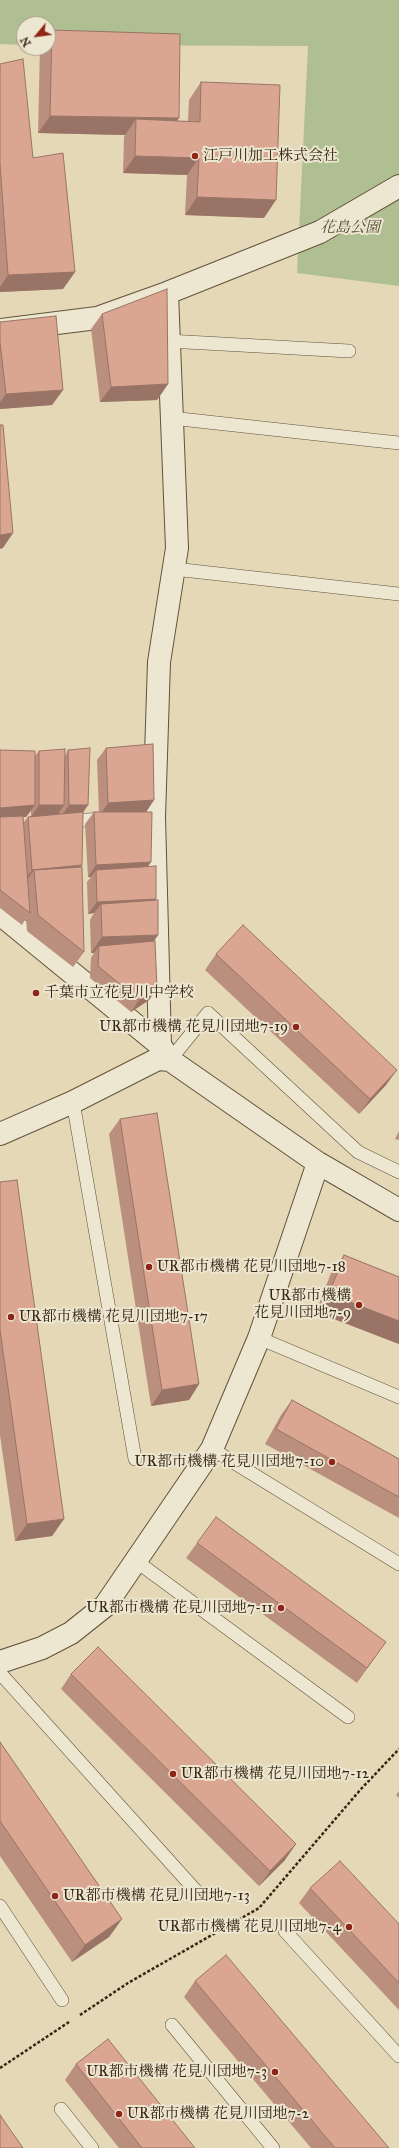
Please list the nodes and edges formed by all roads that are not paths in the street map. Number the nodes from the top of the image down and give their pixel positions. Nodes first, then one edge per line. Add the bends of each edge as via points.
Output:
1 (399, 186) edge
2 (166, 293) junction
3 (0, 330) edge
4 (168, 341) junction
5 (349, 350) dead end
6 (171, 418) junction
7 (399, 443) edge
8 (174, 569) junction
9 (399, 594) edge
10 (116, 818) edge
11 (78, 820) junction
12 (55, 822) edge
13 (78, 836) edge
14 (0, 914) edge
15 (165, 1052) junction
16 (73, 1102) junction
17 (0, 1134) edge
18 (318, 1163) junction
19 (399, 1172) edge
20 (399, 1210) edge
21 (259, 1338) junction
22 (399, 1397) edge
23 (212, 1449) junction
24 (134, 1459) dead end
25 (136, 1561) junction
26 (399, 1564) edge
27 (0, 1662) edge
28 (0, 1673) edge
29 (348, 1717) dead end
30 (197, 1892) dead end
31 (0, 1906) edge
32 (285, 1931) dead end
33 (62, 2000) dead end
34 (172, 2024) dead end
35 (399, 2056) edge
36 (61, 2109) dead end
37 (92, 2148) edge
38 (273, 2148) edge

1 - 2 street via 320,232
2 - 3 street via 97,318
2 - 4 street
4 - 5 lane
4 - 6 street
6 - 7 lane
6 - 8 street via 176,548
8 - 9 lane
8 - 15 street via 159,662 146,817
10 - 11 lane
11 - 12 lane
11 - 13 lane
14 - 15 street via 77,968
15 - 16 street via 158,1059
15 - 18 street
15 - 19 lane via 208,1014 358,1152
16 - 17 street
16 - 24 lane
18 - 20 street
18 - 21 street
21 - 22 lane
21 - 23 street
23 - 25 street
23 - 26 lane
25 - 27 street via 105,1606 71,1633 42,1648
25 - 29 lane
28 - 30 lane
31 - 33 lane
32 - 35 lane
34 - 38 lane
36 - 37 lane

